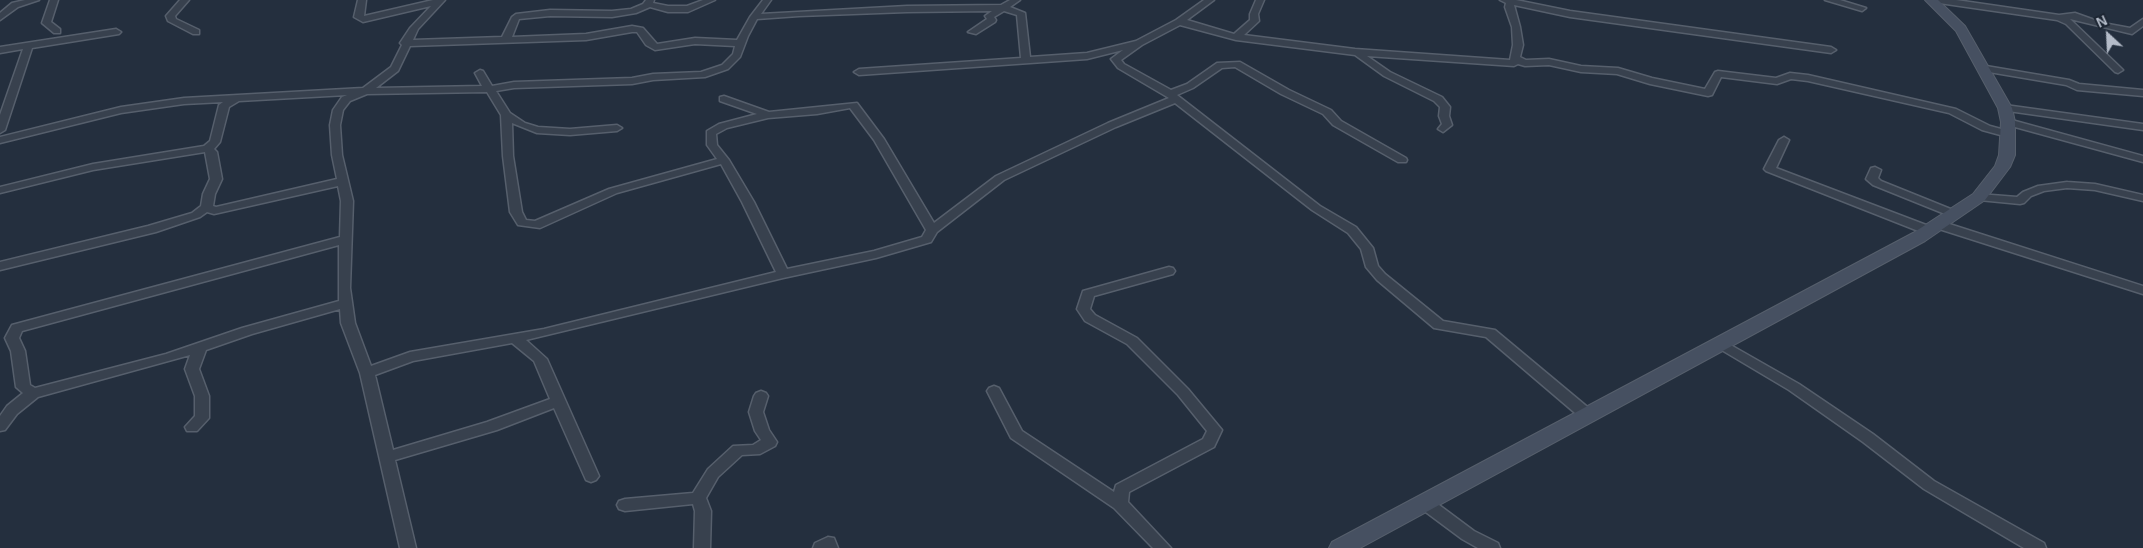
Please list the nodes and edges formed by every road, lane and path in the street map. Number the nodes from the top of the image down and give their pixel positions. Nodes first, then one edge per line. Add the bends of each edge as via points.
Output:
1 (35, 0) edge
2 (54, 0) edge
3 (185, 0) edge
4 (362, 0) edge
5 (711, 0) edge
6 (767, 0) edge
7 (1016, 0) edge
8 (1210, 0) edge
9 (1260, 0) edge
10 (1509, 0) edge
11 (1829, 0) edge
12 (1931, 0) edge
13 (1938, 0) edge
14 (441, 1) edge
15 (649, 2) edge
16 (1003, 8) junction
17 (1862, 8) dead end
18 (636, 10) junction
19 (0, 17) edge
20 (754, 17) junction
21 (2059, 18) junction
22 (1179, 22) junction
23 (2143, 22) edge
24 (632, 29) junction
25 (57, 31) dead end
26 (116, 32) dead end
27 (196, 32) dead end
28 (972, 32) dead end
29 (1236, 37) junction
30 (506, 39) junction
31 (405, 43) junction
32 (741, 43) junction
33 (1139, 43) junction
34 (29, 44) junction
35 (0, 50) edge
36 (1831, 50) dead end
37 (1355, 52) junction
38 (1087, 56) junction
39 (1116, 59) junction
40 (1516, 59) junction
41 (1026, 60) junction
42 (1986, 69) junction
43 (2118, 70) dead end
44 (859, 72) dead end
45 (480, 73) dead end
46 (490, 89) junction
47 (366, 91) junction
48 (2143, 93) edge
49 (1172, 96) junction
50 (240, 99) junction
51 (724, 99) dead end
52 (506, 115) junction
53 (768, 115) junction
54 (2007, 121) junction
55 (618, 128) dead end
56 (2143, 128) edge
57 (1443, 129) dead end
58 (0, 130) edge
59 (0, 140) edge
60 (1784, 140) dead end
61 (207, 149) junction
62 (2143, 159) edge
63 (724, 160) junction
64 (1402, 160) dead end
65 (1875, 170) dead end
66 (344, 181) junction
67 (0, 190) edge
68 (1979, 197) junction
69 (2143, 198) edge
70 (211, 209) junction
71 (1942, 223) junction
72 (932, 230) junction
73 (347, 239) junction
74 (0, 266) edge
75 (1169, 271) dead end
76 (783, 274) junction
77 (2143, 290) edge
78 (346, 303) junction
79 (516, 339) junction
80 (1720, 343) junction
81 (200, 348) junction
82 (367, 373) junction
83 (994, 391) dead end
84 (33, 393) junction
85 (761, 396) dead end
86 (559, 401) junction
87 (1586, 414) junction
88 (0, 426) edge
89 (192, 427) dead end
90 (387, 457) junction
91 (591, 476) dead end
92 (698, 498) junction
93 (1425, 503) junction
94 (1120, 504) junction
95 (625, 505) dead end
96 (408, 548) edge
97 (702, 548) edge
98 (821, 548) edge
99 (830, 548) edge
100 (1163, 548) edge
101 (1340, 548) edge
102 (1492, 548) edge
103 (2038, 548) edge

1 - 19 street via 16,5
2 - 25 street via 46,23
3 - 27 street via 170,16 172,21
4 - 14 street via 358,16 362,19
5 - 15 street via 688,9 668,9
6 - 20 street
7 - 16 street
8 - 22 street
9 - 29 street via 1254,21
10 - 36 street via 1570,14
10 - 40 street via 1516,27
11 - 17 street
12 - 42 street via 1961,30
13 - 21 street
14 - 31 street via 418,22
15 - 18 street
16 - 20 street via 848,11
16 - 28 street via 989,16 992,20
16 - 41 street via 1021,13
18 - 24 street
18 - 30 street via 612,14 550,13 516,17
20 - 32 street
21 - 23 street via 2075,16 2101,25 2132,30
21 - 43 street via 2069,22
22 - 29 street
22 - 33 street
24 - 30 street via 586,37
24 - 32 street via 640,30 655,47 695,41
26 - 34 street
29 - 37 street
30 - 31 street
31 - 47 street via 396,69
32 - 46 street via 726,67 702,75
33 - 38 street
33 - 39 street
34 - 35 street
34 - 58 street
37 - 40 street via 1514,63
37 - 57 street via 1387,74 1438,99 1444,107 1448,125
38 - 39 street
38 - 41 street
39 - 49 street via 1139,78
40 - 54 street via 1525,63 1549,62 1581,69 1618,71 1708,93 1718,74 1777,81 1790,76 1808,78 1952,111 1986,128
41 - 44 street
42 - 48 street via 2070,83 2077,87
42 - 54 street
45 - 46 street
46 - 47 street
46 - 52 street
47 - 50 street
47 - 66 street via 346,99 336,115 337,155
49 - 64 street via 1220,65 1237,64 1327,112 1337,123
49 - 72 street via 1000,178
49 - 87 street via 1316,208 1352,230 1367,248 1372,267 1380,277 1439,325 1490,333
50 - 59 street via 121,110
50 - 61 street via 224,105 215,142
51 - 53 street
52 - 55 street via 537,130 570,132
52 - 63 street via 516,212 522,222 536,225 613,191
53 - 63 street via 723,126 711,133 712,145
53 - 72 street via 853,105 879,139
54 - 56 street
54 - 62 street
54 - 68 street via 2007,155
60 - 71 street via 1770,169 1854,203
61 - 67 street via 93,167
61 - 70 street via 212,152 216,178 209,194
63 - 76 street
65 - 71 street via 1872,179 1877,183
66 - 70 street
66 - 73 street
68 - 69 street via 2020,201 2042,188 2067,185 2095,187
68 - 71 street
70 - 74 street via 152,229
71 - 77 street
71 - 80 street
72 - 76 street via 927,240
73 - 78 street
73 - 84 street via 17,328 12,338 18,351 23,387
75 - 94 street via 1088,294 1083,308 1090,318 1132,341 1183,392 1214,430 1209,443 1122,489
76 - 79 street
78 - 81 street
78 - 82 street via 348,323
79 - 82 street via 410,358
79 - 86 street via 540,359
80 - 87 street
80 - 103 street via 1794,387 1930,485
81 - 84 street
81 - 89 street via 192,369 202,396 202,418
82 - 90 street
83 - 94 street via 1016,434
84 - 88 street via 12,410
85 - 92 street via 756,412 762,431 770,442 755,450 738,450 713,473
86 - 90 street via 492,426
86 - 91 street
87 - 93 street
90 - 96 street
92 - 95 street
92 - 97 street via 703,511
93 - 101 street
93 - 102 street via 1468,535
94 - 100 street
98 - 99 street via 828,543

